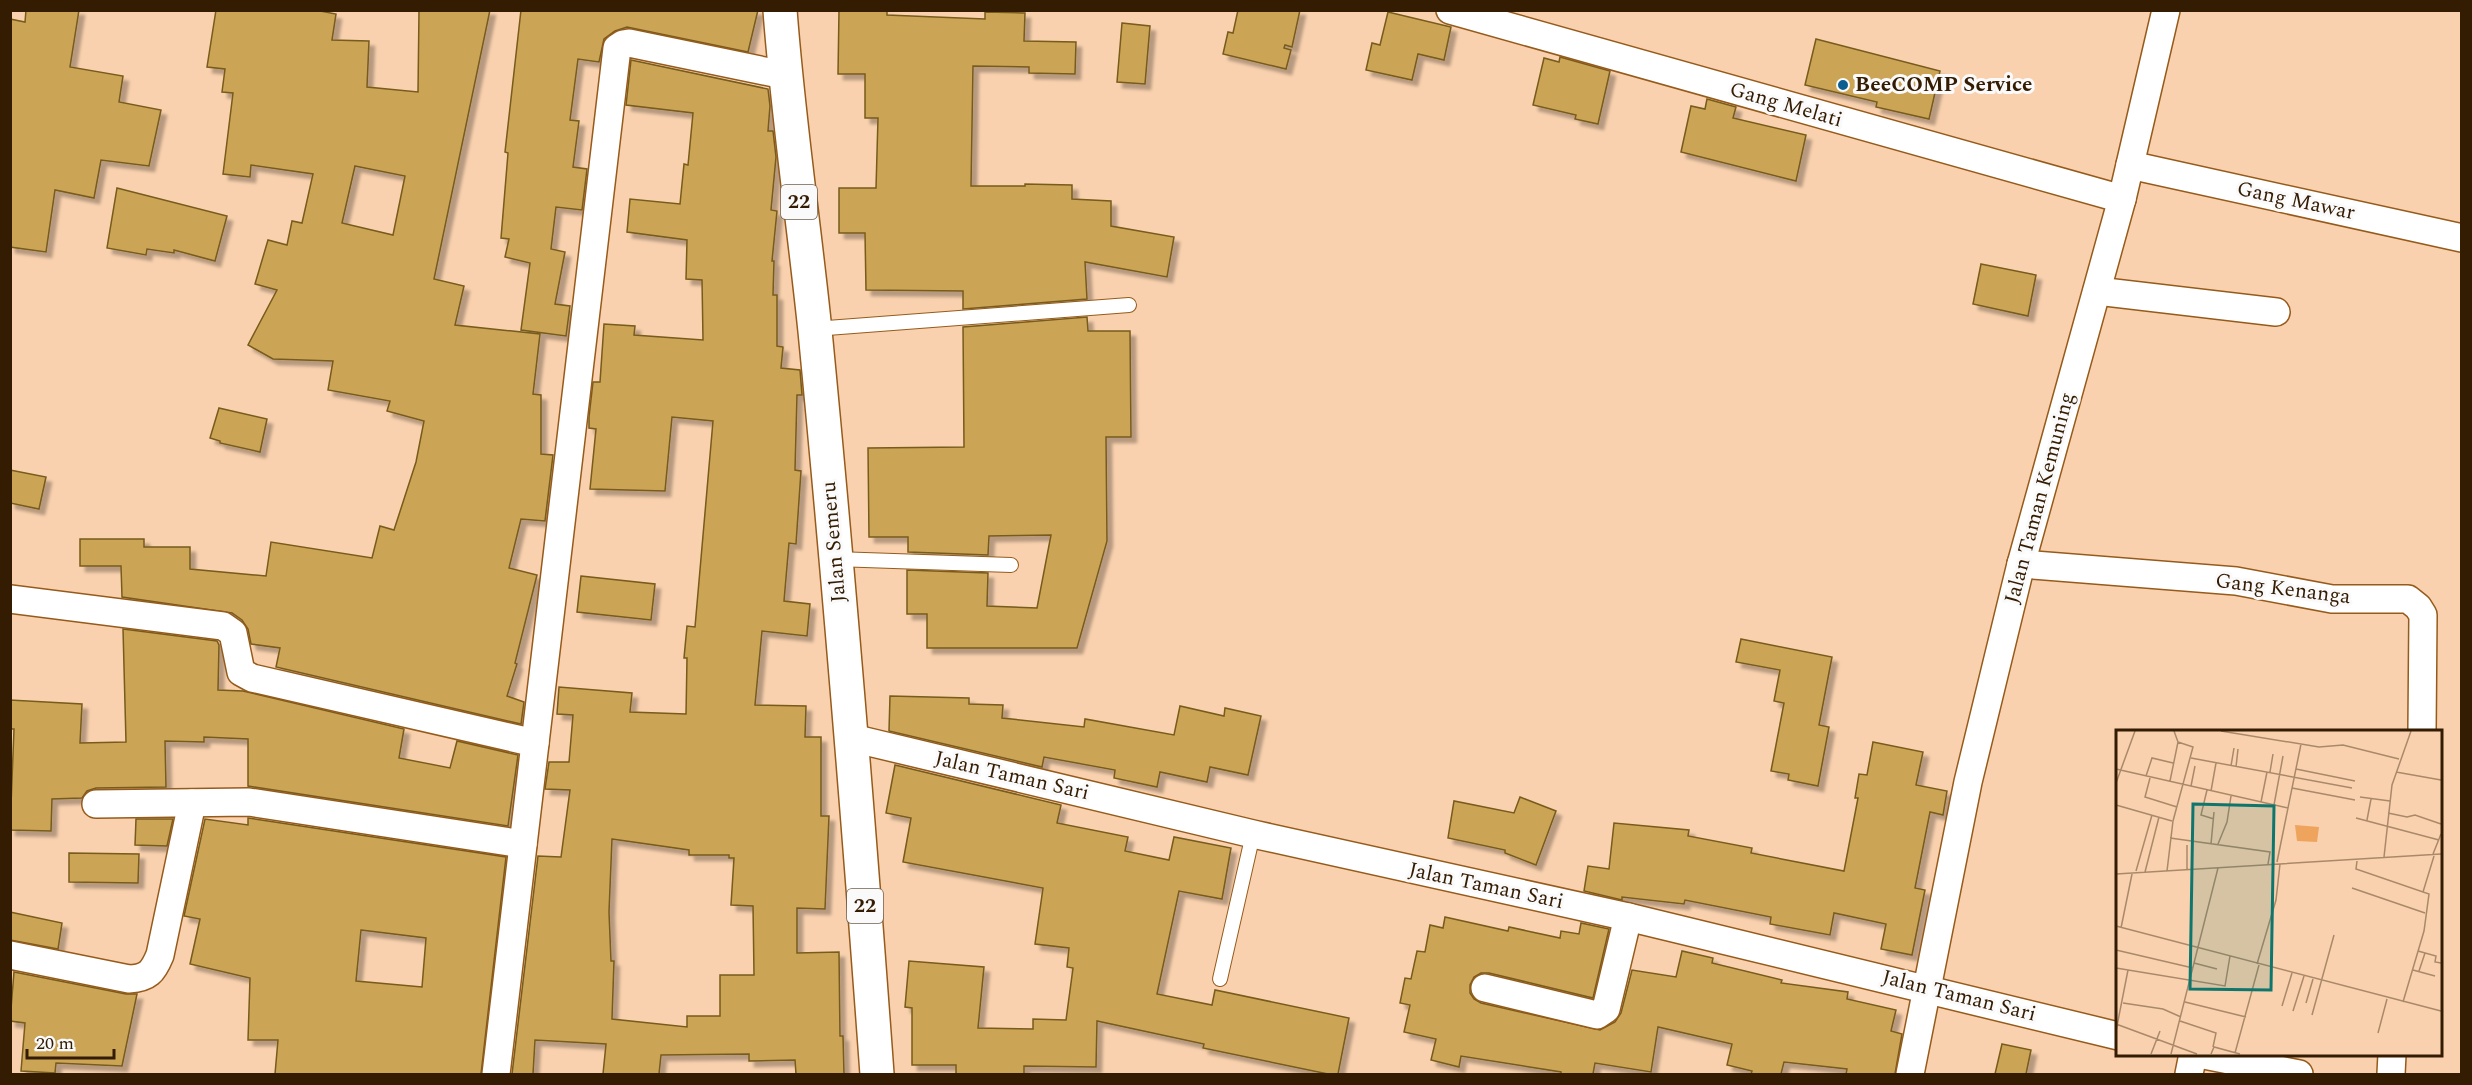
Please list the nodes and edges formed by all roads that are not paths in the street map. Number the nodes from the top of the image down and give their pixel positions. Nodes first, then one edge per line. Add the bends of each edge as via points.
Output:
1 (780, 10) edge
2 (1450, 10) edge
3 (2166, 10) edge
4 (784, 75) junction
5 (2130, 165) junction
6 (2122, 199) junction
7 (2462, 238) edge
8 (2097, 291) junction
9 (1129, 305) dead end
10 (2276, 312) dead end
11 (814, 329) junction
12 (835, 559) junction
13 (2021, 564) junction
14 (1011, 565) dead end
15 (10, 599) edge
16 (2422, 730) edge
17 (852, 738) junction
18 (535, 743) junction
19 (192, 803) junction
20 (96, 804) dead end
21 (1253, 834) junction
22 (523, 844) junction
23 (1628, 917) junction
24 (10, 955) edge
25 (1220, 978) dead end
26 (1485, 988) dead end
27 (1926, 988) junction
28 (2116, 1036) edge
29 (2193, 1055) edge
30 (2209, 1055) edge
31 (2392, 1055) edge
32 (496, 1074) edge
33 (877, 1074) edge
34 (1910, 1074) edge
35 (2189, 1074) edge
36 (2299, 1074) edge
37 (2391, 1074) edge

1 - 4 highway, Jalan Semeru / 22
2 - 6 street, Gang Melati
3 - 5 street, Jalan Taman Kemuning
4 - 11 highway, Jalan Semeru / 22
4 - 18 street via 629,44 617,48
5 - 6 street, Jalan Taman Kemuning
5 - 7 street, Gang Mawar
6 - 8 street, Jalan Taman Kemuning
8 - 10 street
8 - 13 street, Jalan Taman Kemuning
9 - 11 lane
11 - 12 highway, Jalan Semeru / 22
12 - 14 lane
12 - 17 highway, Jalan Semeru / 22
13 - 16 street, Gang Kenanga via 2236,581 2332,599 2408,599 2423,615
13 - 27 street, Jalan Taman Kemuning via 1968,782
15 - 18 street via 223,626 233,633 241,672 252,678
17 - 21 street, Jalan Taman Sari
17 - 33 highway, Jalan Semeru / 22
18 - 22 street
19 - 20 street
19 - 22 street via 249,802
19 - 24 street via 153,972 143,979 129,979
21 - 23 street, Jalan Taman Sari
21 - 25 lane
22 - 32 street
23 - 26 street via 1602,1014
23 - 27 street, Jalan Taman Sari
27 - 28 street, Jalan Taman Sari
27 - 34 street, Jalan Taman Kemuning
29 - 35 street
30 - 36 street
31 - 37 street

